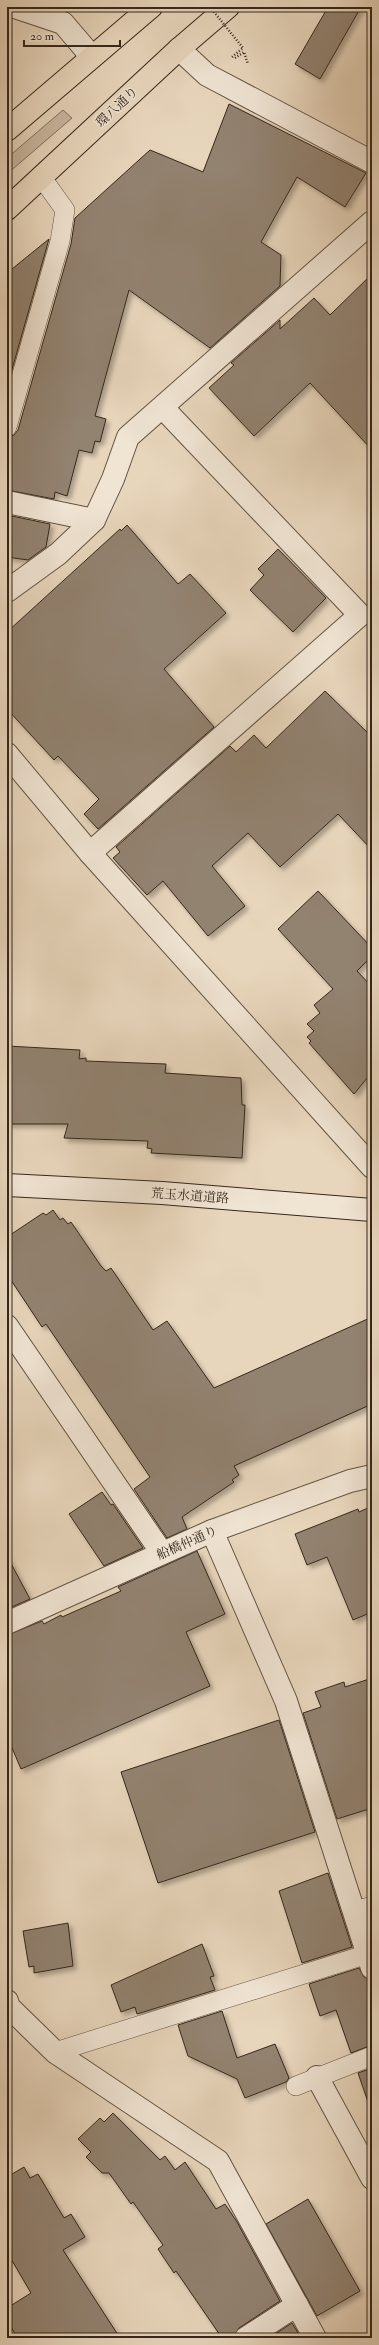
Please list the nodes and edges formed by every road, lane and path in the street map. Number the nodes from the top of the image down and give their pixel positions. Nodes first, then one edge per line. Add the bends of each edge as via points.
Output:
1 (15, 7) edge
2 (152, 7) edge
3 (210, 7) edge
4 (228, 7) edge
5 (179, 49) junction
6 (92, 57) junction
7 (230, 59) dead end
8 (7, 130) edge
9 (372, 162) edge
10 (42, 178) junction
11 (7, 209) edge
12 (372, 222) edge
13 (163, 408) junction
14 (7, 427) edge
15 (7, 502) edge
16 (94, 520) junction
17 (7, 591) edge
18 (7, 754) edge
19 (90, 853) junction
20 (372, 1167) edge
21 (7, 1185) edge
22 (372, 1210) edge
23 (7, 1326) edge
24 (372, 1476) edge
25 (212, 1531) junction
26 (162, 1553) junction
27 (7, 1623) edge
28 (364, 1908) edge
29 (370, 1961) edge
30 (7, 2001) edge
31 (55, 2052) junction
32 (372, 2056) edge
33 (317, 2077) junction
34 (296, 2086) dead end
35 (372, 2178) edge
36 (297, 2305) junction
37 (246, 2338) edge
38 (315, 2338) edge

1 - 6 street via 63,23
2 - 6 main road
3 - 7 path, bridge via 243,48
4 - 5 main road, 環八通り
5 - 9 street via 207,75
5 - 10 main road, 環八通り
6 - 8 main road
10 - 11 main road, 環八通り
10 - 14 lane via 65,210 60,241
12 - 13 street
13 - 16 street via 128,437 113,479
13 - 19 street via 360,615
15 - 16 street
16 - 17 street via 58,554
18 - 19 street
19 - 20 street
21 - 22 street, 荒玉水道道路 via 162,1193
23 - 26 street
24 - 25 street, 船橋仲通り via 350,1481
25 - 26 street, 船橋仲通り
25 - 28 street via 286,1701
26 - 27 street, 船橋仲通り
28 - 29 street
29 - 31 lane
30 - 31 street via 9,2007
31 - 36 street via 218,2161
32 - 33 lane
33 - 34 lane
33 - 35 street
36 - 37 street
36 - 38 street

